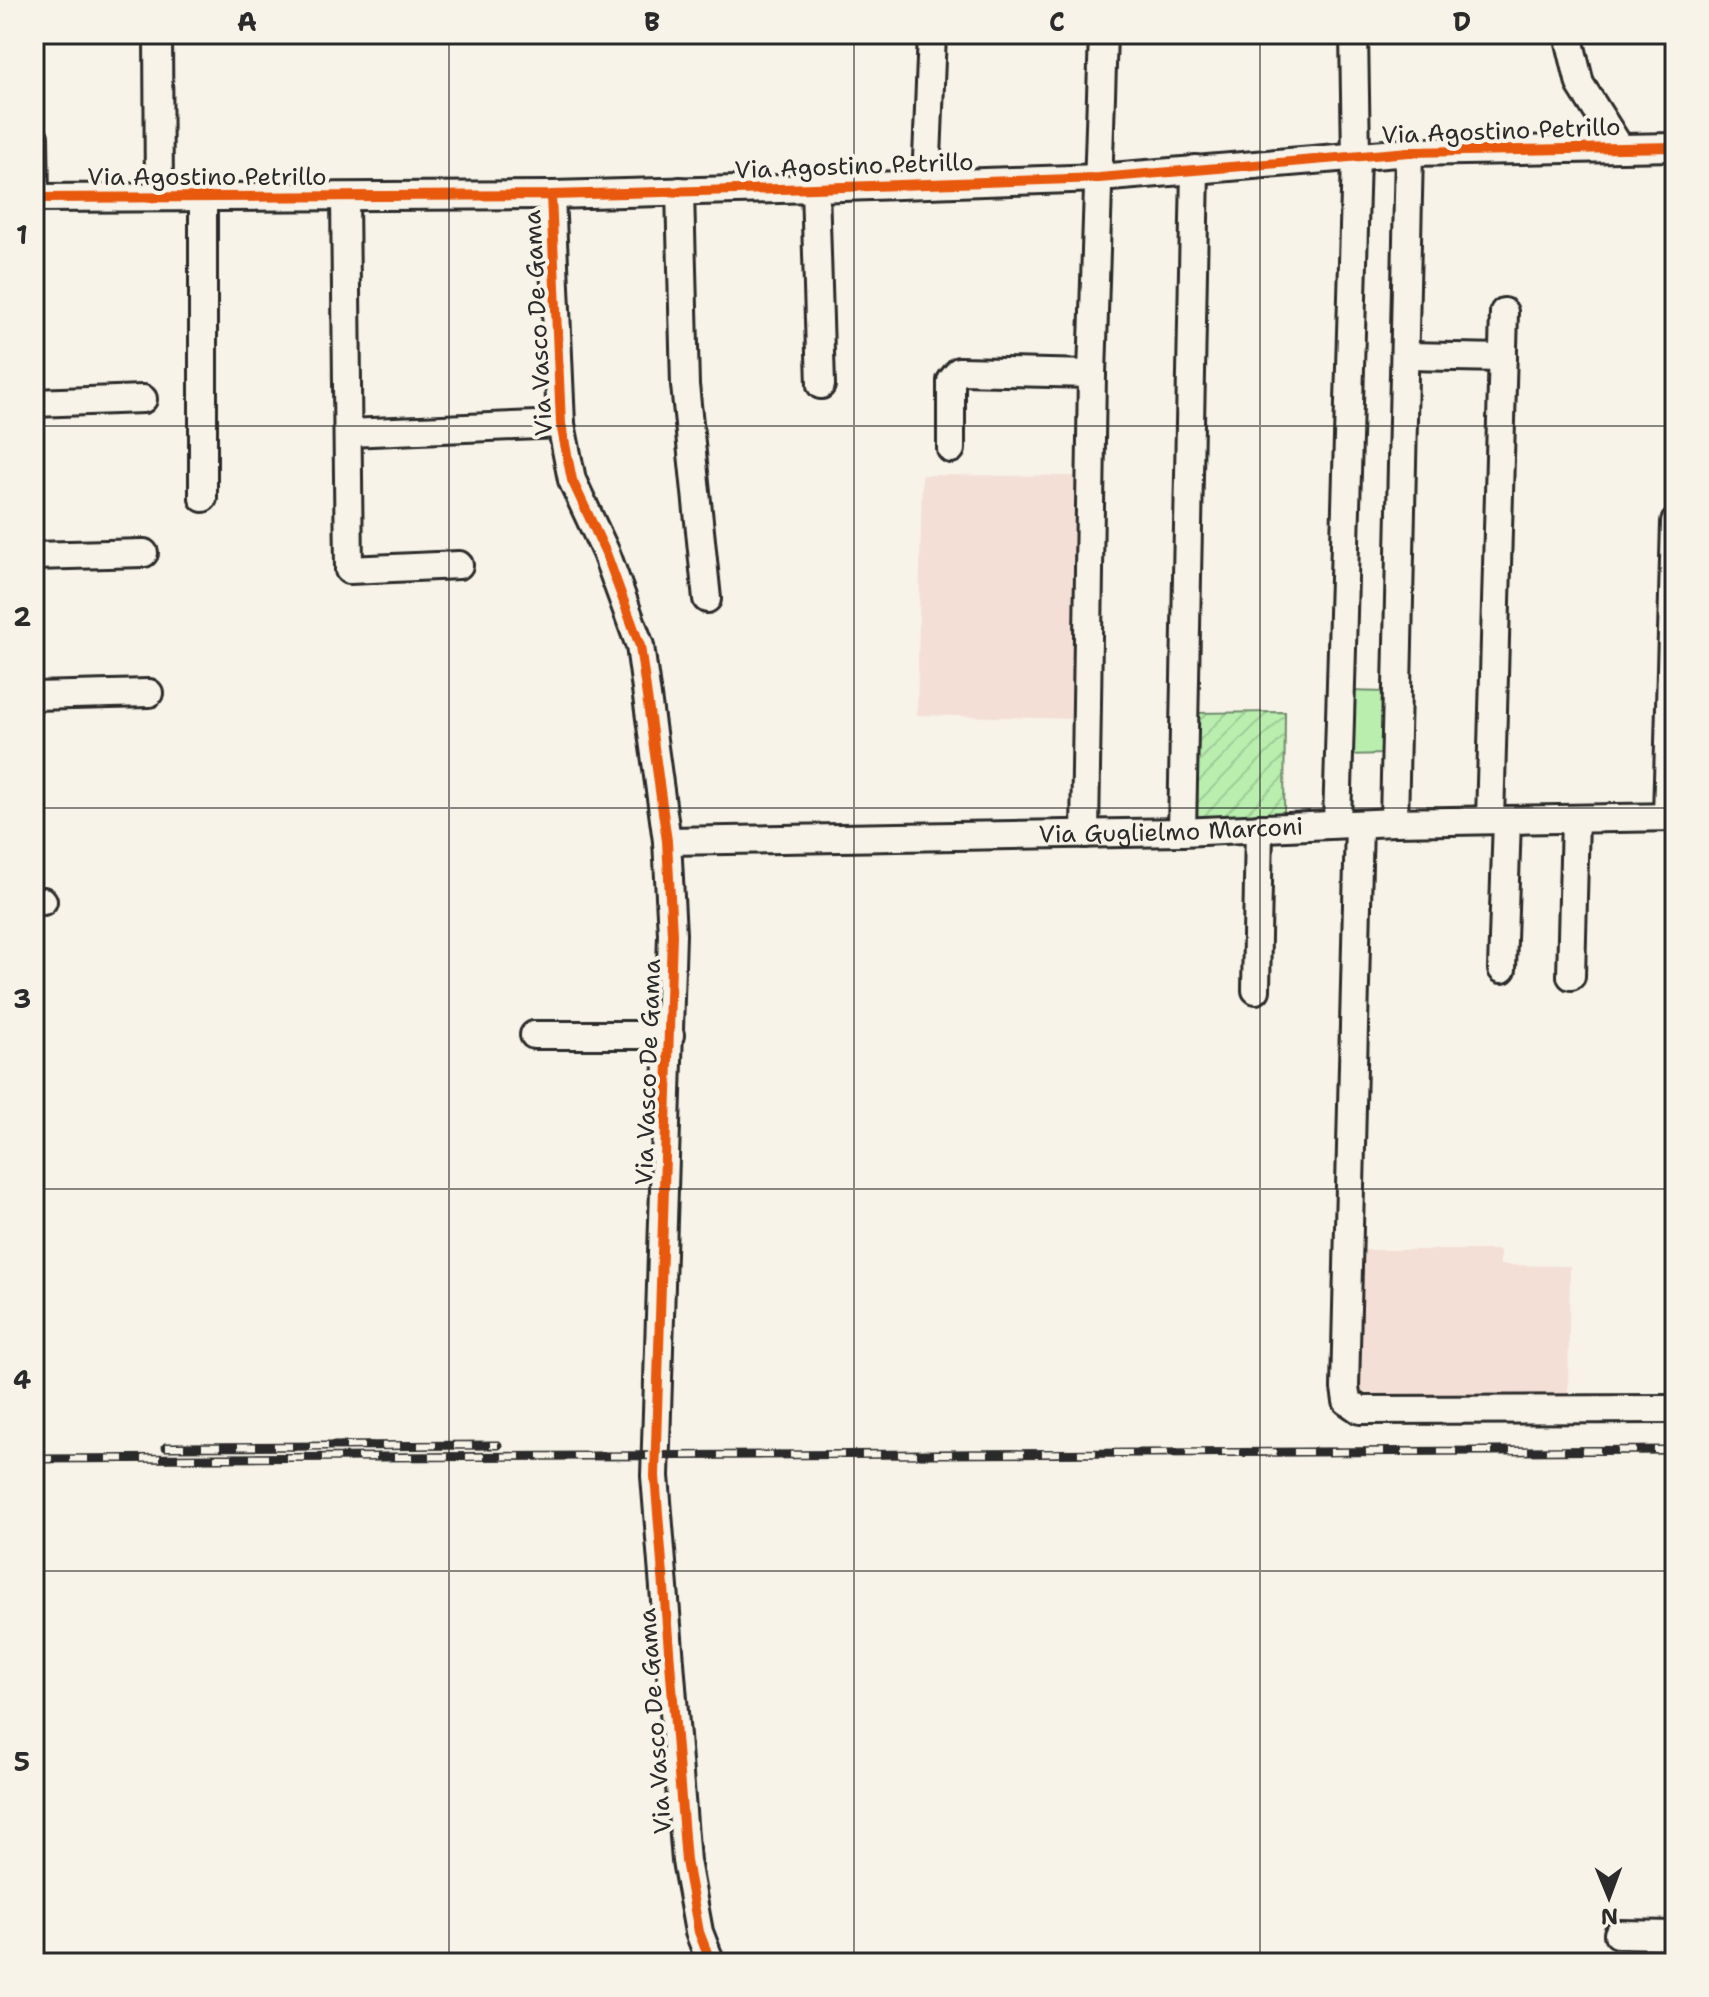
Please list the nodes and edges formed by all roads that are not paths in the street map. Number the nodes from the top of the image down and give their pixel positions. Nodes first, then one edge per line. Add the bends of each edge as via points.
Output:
1 (158, 34) edge
2 (932, 34) edge
3 (1103, 34) edge
4 (1354, 34) edge
5 (1568, 34) edge
6 (34, 137) edge
7 (1619, 146) junction
8 (1675, 147) edge
9 (1409, 152) junction
10 (1356, 157) junction
11 (1195, 169) junction
12 (1099, 178) junction
13 (926, 183) junction
14 (815, 188) junction
15 (680, 191) junction
16 (551, 195) junction
17 (159, 197) junction
18 (203, 197) junction
19 (345, 197) junction
20 (35, 198) edge
21 (1504, 312) dead end
22 (1407, 356) junction
23 (1503, 358) junction
24 (1092, 374) junction
25 (821, 385) dead end
26 (143, 399) dead end
27 (34, 403) edge
28 (561, 424) junction
29 (348, 433) junction
30 (951, 449) dead end
31 (203, 498) dead end
32 (1675, 522) edge
33 (144, 553) dead end
34 (34, 556) edge
35 (459, 565) dead end
36 (707, 599) dead end
37 (149, 693) dead end
38 (34, 696) edge
39 (1671, 817) edge
40 (1575, 819) junction
41 (1499, 820) junction
42 (1394, 822) junction
43 (1348, 824) junction
44 (1259, 828) junction
45 (1182, 832) junction
46 (1085, 834) junction
47 (667, 841) junction
48 (1502, 969) dead end
49 (1571, 976) dead end
50 (1256, 990) dead end
51 (534, 1035) dead end
52 (670, 1035) junction
53 (1675, 1409) edge
54 (1618, 1934) dead end
55 (1675, 1935) edge
56 (711, 1963) edge

1 - 17 street
2 - 13 street
3 - 12 street
4 - 10 street
5 - 7 street via 1580,84
6 - 20 street
7 - 8 street, Via Agostino Petrillo
7 - 9 street, Via Agostino Petrillo
9 - 10 street, Via Agostino Petrillo
9 - 22 street
10 - 11 street, Via Agostino Petrillo
10 - 43 street
11 - 12 street, Via Agostino Petrillo
11 - 45 street
12 - 13 street, Via Agostino Petrillo
12 - 24 street
13 - 14 street, Via Agostino Petrillo
14 - 15 street, Via Agostino Petrillo
14 - 25 street
15 - 16 street, Via Agostino Petrillo
15 - 36 street via 685,385
16 - 19 street, Via Agostino Petrillo
16 - 28 street, Via Vasco De Gama
17 - 18 street, Via Agostino Petrillo
17 - 20 street, Via Agostino Petrillo
18 - 19 street, Via Agostino Petrillo
18 - 31 street
19 - 29 street
21 - 23 street
22 - 23 street
22 - 42 street
23 - 41 street
24 - 30 street via 959,371 951,381
24 - 46 street
26 - 27 street
28 - 29 street
28 - 47 street, Via Vasco De Gama via 572,480 640,646
29 - 35 street via 349,570
32 - 39 street
33 - 34 street
37 - 38 street
39 - 40 street, Via Guglielmo Marconi
40 - 41 street, Via Guglielmo Marconi
40 - 49 street
41 - 42 street, Via Guglielmo Marconi
41 - 48 street
42 - 43 street, Via Guglielmo Marconi
43 - 44 street, Via Guglielmo Marconi
43 - 53 street via 1347,1401 1360,1410
44 - 45 street, Via Guglielmo Marconi
44 - 50 street
45 - 46 street, Via Guglielmo Marconi
46 - 47 street, Via Guglielmo Marconi
47 - 52 street, Via Vasco De Gama
51 - 52 street
52 - 56 street, Via Vasco De Gama via 655,1476 686,1861 699,1932
54 - 55 street

